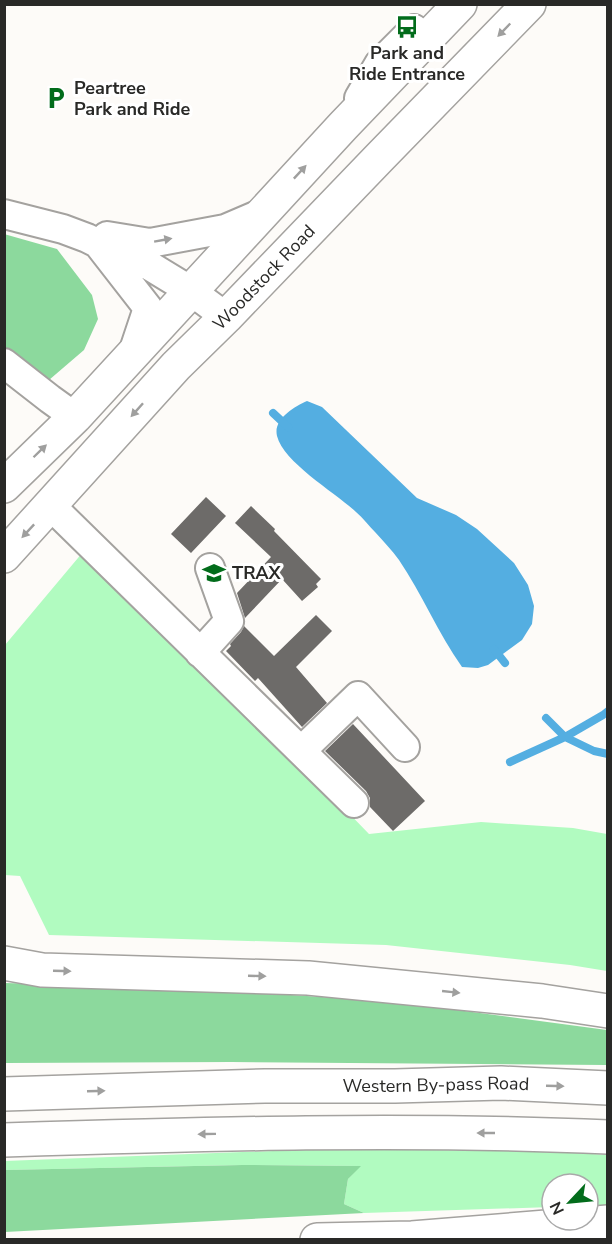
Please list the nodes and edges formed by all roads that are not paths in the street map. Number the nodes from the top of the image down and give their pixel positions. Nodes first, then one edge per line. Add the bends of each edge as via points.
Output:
1 (438, 4) edge
2 (460, 4) edge
3 (529, 4) edge
4 (480, 55) junction
5 (342, 126) junction
6 (4, 214) edge
7 (261, 214) junction
8 (63, 229) junction
9 (97, 243) junction
10 (191, 291) junction
11 (226, 316) junction
12 (134, 353) junction
13 (4, 363) edge
14 (176, 366) junction
15 (75, 417) junction
16 (4, 486) edge
17 (51, 506) junction
18 (4, 556) edge
19 (210, 568) dead end
20 (200, 653) junction
21 (405, 747) dead end
22 (301, 751) junction
23 (354, 803) dead end
24 (4, 963) edge
25 (608, 1011) edge
26 (608, 1088) edge
27 (4, 1094) edge
28 (608, 1137) edge
29 (14, 1139) edge
30 (608, 1222) edge
31 (317, 1239) edge
32 (408, 1239) edge

1 - 5 lane via 379,64
2 - 5 highway
3 -> 4 highway, Woodstock Road
4 - 11 highway, Woodstock Road
4 - 14 lane via 446,106 239,322
7 -> 5 highway
6 - 8 lane
8 -> 7 lane via 150,243 225,229
7 - 10 highway
8 - 9 lane
9 - 10 lane via 150,266
9 - 12 lane via 148,308
10 - 11 lane
10 - 12 highway
11 - 14 highway, Woodstock Road
12 - 15 highway
13 - 15 lane
14 -> 17 highway, Woodstock Road
16 -> 15 highway
17 -> 18 highway, Woodstock Road
17 - 20 lane
19 - 20 lane via 229,621
20 - 22 lane
21 - 22 lane via 358,696
22 - 23 lane
24 -> 25 highway via 42,970 308,978
27 -> 26 highway, Western By-pass Road via 501,1083
28 -> 29 highway via 538,1133 266,1133
30 - 32 highway
31 - 32 highway

